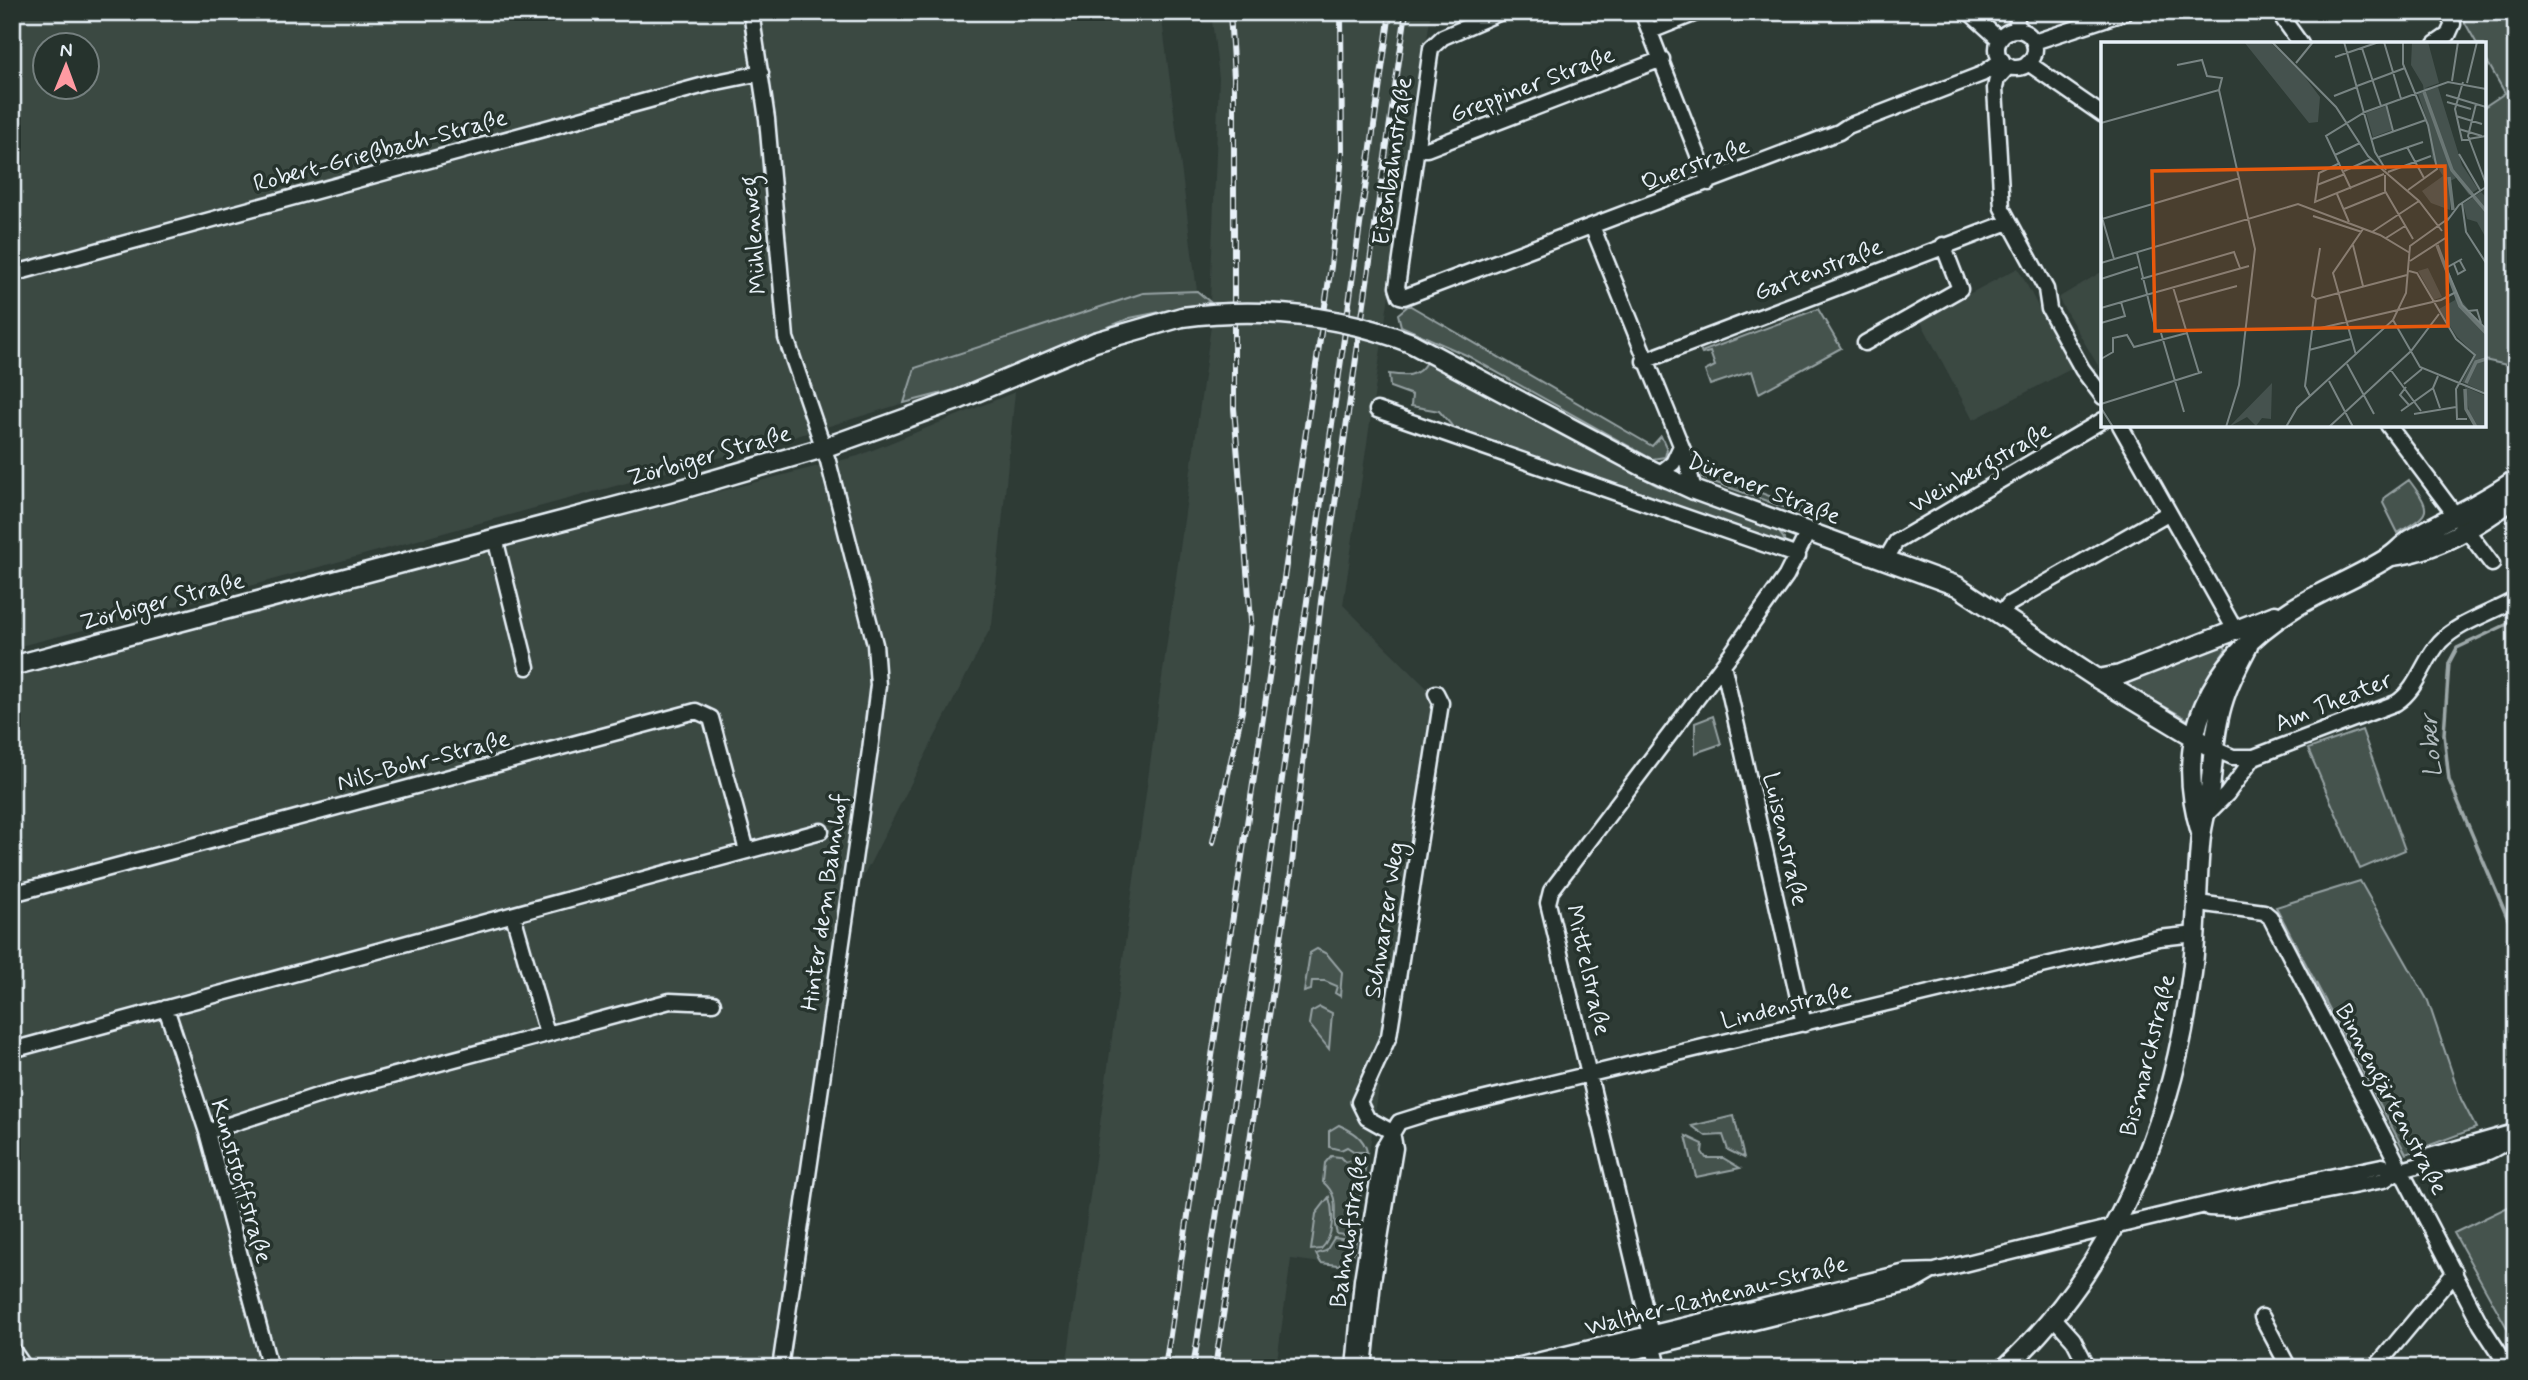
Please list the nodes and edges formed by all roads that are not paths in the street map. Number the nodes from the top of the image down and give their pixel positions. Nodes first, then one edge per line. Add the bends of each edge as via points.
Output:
1 (751, 12) edge
2 (1501, 12) edge
3 (1642, 12) edge
4 (1699, 12) edge
5 (1969, 12) edge
6 (2016, 12) edge
7 (2126, 12) edge
8 (2278, 12) edge
9 (2450, 18) edge
10 (2018, 30) junction
11 (1651, 31) junction
12 (2000, 40) junction
13 (2034, 42) junction
14 (2300, 42) edge
15 (2438, 42) edge
16 (1662, 59) junction
17 (2006, 63) junction
18 (2028, 63) junction
19 (761, 73) junction
20 (2101, 114) edge
21 (1417, 149) junction
22 (1709, 183) junction
23 (2009, 222) junction
24 (1592, 226) junction
25 (1943, 246) junction
26 (12, 274) edge
27 (1400, 296) joint
28 (1412, 343) joint
29 (1865, 343) dead end
30 (1644, 360) junction
31 (2101, 394) edge
32 (1377, 410) dead end
33 (2101, 421) edge
34 (2121, 427) edge
35 (2389, 427) edge
36 (823, 448) junction
37 (1680, 448) junction
38 (1660, 474) junction
39 (2516, 479) edge
40 (1694, 490) junction
41 (2516, 497) edge
42 (2168, 513) junction
43 (2460, 523) junction
44 (1808, 532) junction
45 (495, 538) junction
46 (1798, 556) junction
47 (1886, 559) junction
48 (2492, 564) dead end
49 (2516, 599) edge
50 (2292, 610) junction
51 (2001, 613) junction
52 (2235, 630) junction
53 (2248, 646) junction
54 (1723, 664) junction
55 (12, 666) edge
56 (527, 667) dead end
57 (2098, 679) junction
58 (1436, 693) dead end
59 (2195, 738) junction
60 (2214, 749) junction
61 (2254, 757) junction
62 (2207, 814) junction
63 (821, 831) dead end
64 (2201, 833) junction
65 (747, 851) junction
66 (12, 894) edge
67 (2198, 903) junction
68 (513, 915) junction
69 (2196, 934) junction
70 (713, 1003) dead end
71 (166, 1008) junction
72 (1804, 1024) junction
73 (547, 1034) junction
74 (12, 1050) edge
75 (1590, 1074) junction
76 (207, 1132) junction
77 (1392, 1132) junction
78 (2514, 1132) edge
79 (2401, 1170) junction
80 (2114, 1227) junction
81 (2455, 1272) junction
82 (2262, 1317) dead end
83 (2054, 1318) junction
84 (1652, 1341) junction
85 (12, 1349) edge
86 (26, 1368) edge
87 (270, 1368) edge
88 (780, 1368) edge
89 (1354, 1368) edge
90 (1364, 1368) edge
91 (1508, 1368) edge
92 (1568, 1368) edge
93 (1659, 1368) edge
94 (2004, 1368) edge
95 (2088, 1368) edge
96 (2289, 1368) edge
97 (2375, 1368) edge
98 (2509, 1368) edge

1 - 19 street, Mühlenweg
2 - 21 street, Eisenbahnstraße via 1443,37 1431,48
3 - 11 street
4 - 11 street
5 - 12 street
6 - 10 street
7 - 13 street
8 - 14 street
9 - 15 street via 2448,35
10 - 12 street
10 - 13 street
11 - 16 street
12 - 17 street via 1998,50
13 - 18 street via 2034,55
16 - 21 street, Greppiner Straße
16 - 22 street
17 - 18 street via 2017,67
17 - 22 street, Querstraße
17 - 23 street via 1994,88 2002,208
18 - 20 street
19 - 26 street, Robert-Grießbach-Straße
19 - 36 street, Mühlenweg via 786,338
21 - 27 street, Eisenbahnstraße via 1397,287
22 - 24 street, Querstraße
23 - 25 street, Gartenstraße
23 - 31 street via 2046,289 2049,309
24 - 27 street, Querstraße via 1408,297
24 - 30 street
25 - 29 street via 1960,289
25 - 30 street, Gartenstraße
28 - 36 main road, Zörbiger Straße, bridge via 1347,322 1299,314 1252,311 1182,317 1095,342 960,399
28 - 38 main road, Dürener Straße
30 - 37 street
32 - 46 street
33 - 47 street, Weinbergstraße via 1896,542
34 - 42 street
35 - 43 street
36 - 45 main road, Zörbiger Straße
36 - 88 street, Hinter dem Bahnhof via 873,632 878,685
37 - 38 street via 1673,463
37 - 40 street
38 - 40 main road, Dürener Straße
39 - 43 main road
40 - 44 main road, Dürener Straße
41 - 43 main road
42 - 51 street via 2009,604
42 - 52 street
43 - 48 street
43 - 50 main road, Bismarckstraße via 2408,541 2392,556
44 - 46 street, Mittelstraße
44 - 47 main road, Dürener Straße
45 - 55 main road, Zörbiger Straße
45 - 56 street
46 - 54 street, Mittelstraße
47 - 51 main road, Dürener Straße via 1957,586
49 - 61 street, Am Theater via 2440,643 2408,695 2396,703
50 - 52 main road
50 - 53 main road, Bismarckstraße
51 - 57 main road, Dürener Straße
52 - 57 main road via 2120,675
53 - 59 main road, Bismarckstraße via 2211,688
53 - 60 main road, Bismarckstraße via 2225,695
54 - 72 street, Luisenstraße
54 - 75 street, Mittelstraße via 1551,891 1548,904
57 - 59 main road, Dürener Straße
58 - 77 street, Schwarzer Weg via 1441,703 1389,1035 1359,1102 1367,1118
59 - 60 main road, Dürener Straße
59 - 64 main road, Bismarckstraße via 2193,800
60 - 61 street, Am Theater via 2233,757
60 - 62 main road, Bismarckstraße
61 - 62 street, Am Theater
62 - 64 main road, Bismarckstraße
63 - 65 street
64 - 67 main road, Bismarckstraße
65 - 66 street, Nils-Bohr-Straße via 710,718 696,711
65 - 68 street
67 - 69 main road, Bismarckstraße
67 - 79 street, Binnengärtenstraße via 2264,912 2270,917
68 - 71 street
68 - 73 street
69 - 72 street, Lindenstraße via 2159,938
69 - 80 main road, Bismarckstraße via 2184,1025 2168,1092 2141,1172
70 - 73 street via 670,1001
71 - 74 street
71 - 76 street, Kunststoffstraße
72 - 75 street, Lindenstraße
73 - 76 street via 327,1093
75 - 77 street, Lindenstraße via 1416,1116 1399,1122
75 - 84 street, Mittelstraße
76 - 87 street, Kunststoffstraße
77 - 89 street, Bahnhofstraße via 1383,1149 1370,1224
77 - 90 street, Bahnhofstraße via 1395,1148
78 - 79 street, Walther-Rathenau-Straße via 2478,1155
79 - 80 street, Walther-Rathenau-Straße via 2384,1180
79 - 81 street, Binnengärtenstraße
80 - 83 main road, Bismarckstraße
80 - 84 street, Walther-Rathenau-Straße via 1935,1271 1912,1283
81 - 97 street
81 - 98 street, Binnengärtenstraße
82 - 96 street
83 - 94 main road, Bismarckstraße
83 - 95 street via 2073,1339
84 - 91 street, Walther-Rathenau-Straße
84 - 92 street, Walther-Rathenau-Straße
84 - 93 street, Mittelstraße
85 - 86 street

